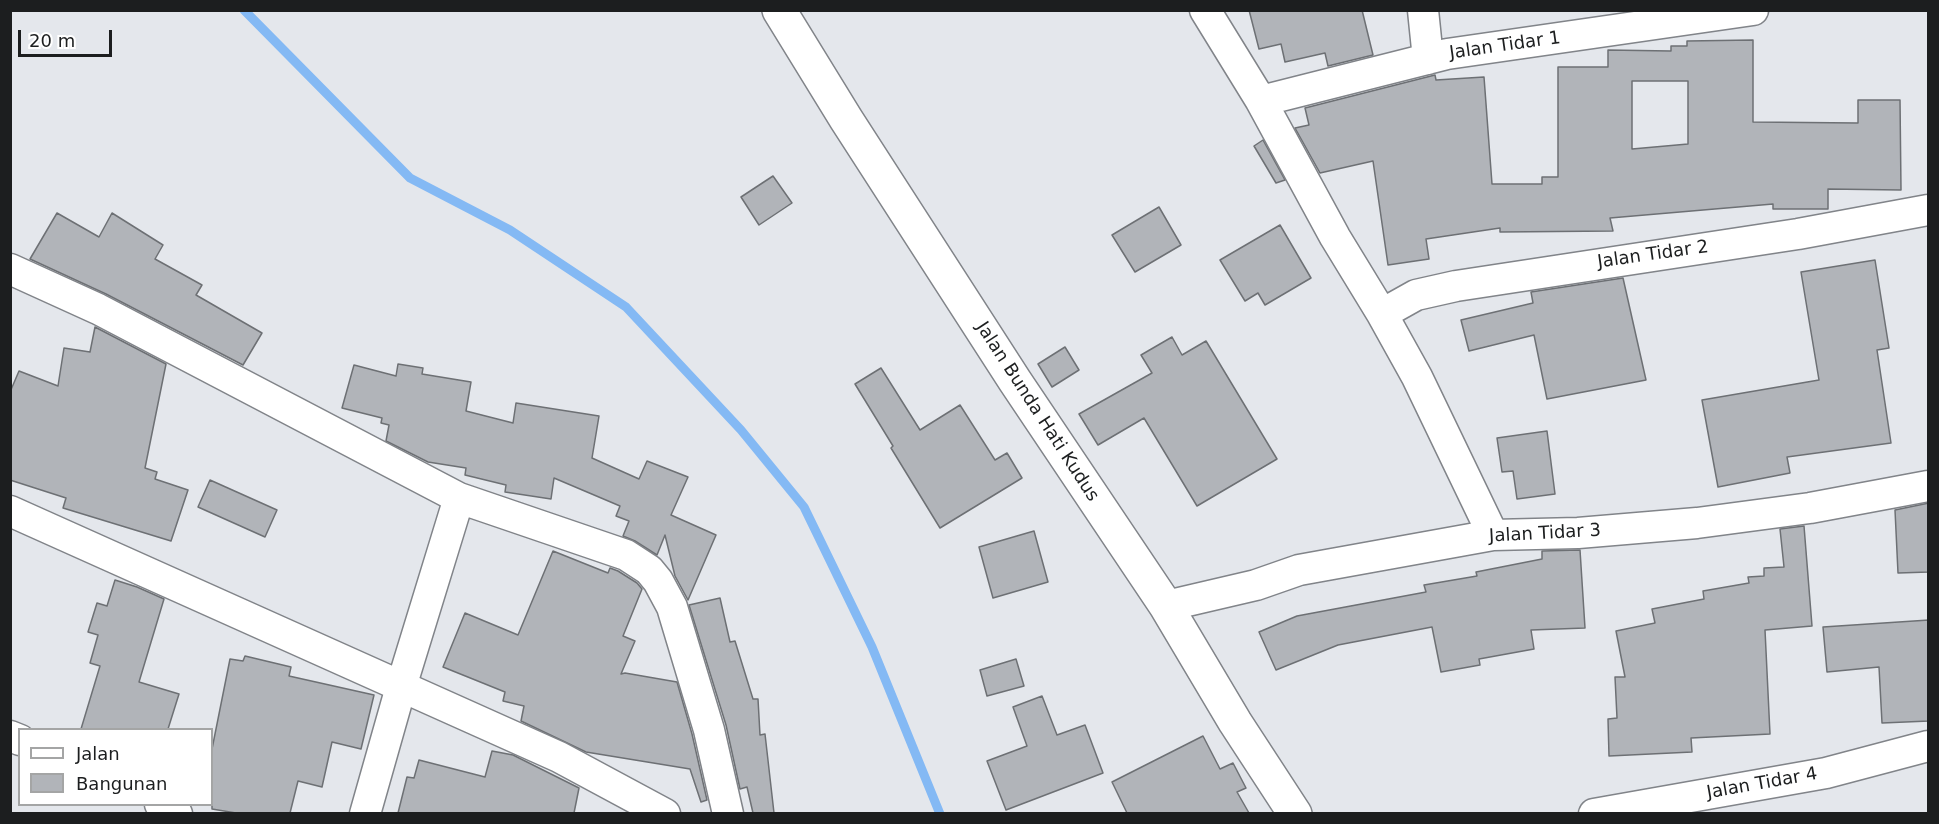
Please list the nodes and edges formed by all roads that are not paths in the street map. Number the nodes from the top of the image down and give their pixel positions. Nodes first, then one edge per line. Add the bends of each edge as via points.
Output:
1 (779, 10) edge
2 (1205, 10) edge
3 (1423, 10) edge
4 (1753, 10) edge
5 (1638, 19) edge
6 (1428, 59) junction
7 (1261, 101) junction
8 (1929, 210) edge
9 (10, 268) edge
10 (1382, 314) junction
11 (1929, 486) edge
12 (459, 498) junction
13 (10, 511) edge
14 (1493, 535) junction
15 (1166, 606) junction
16 (401, 687) junction
17 (1929, 747) edge
18 (365, 813) edge
19 (665, 813) edge
20 (728, 813) edge
21 (1295, 813) edge
22 (1594, 813) edge

1 - 15 street, Jalan Bunda Hati Kudus via 1008,371
2 - 7 street
3 - 6 street
4 - 5 street, Jalan Tidar 1
5 - 6 street, Jalan Tidar 1
6 - 7 street, Jalan Tidar 1
7 - 10 street
8 - 10 street, Jalan Tidar 2 via 1456,286 1416,295
9 - 12 street via 98,309
10 - 14 street via 1417,377
11 - 14 street, Jalan Tidar 3 via 1810,508 1696,523 1578,533
12 - 16 street
12 - 20 street via 626,555 649,570 672,607 706,718
13 - 16 street
14 - 15 street, Jalan Tidar 3 via 1299,570 1256,585
15 - 21 street, Jalan Bunda Hati Kudus
16 - 18 street
16 - 19 street via 559,758
17 - 22 street, Jalan Tidar 4 via 1826,772

